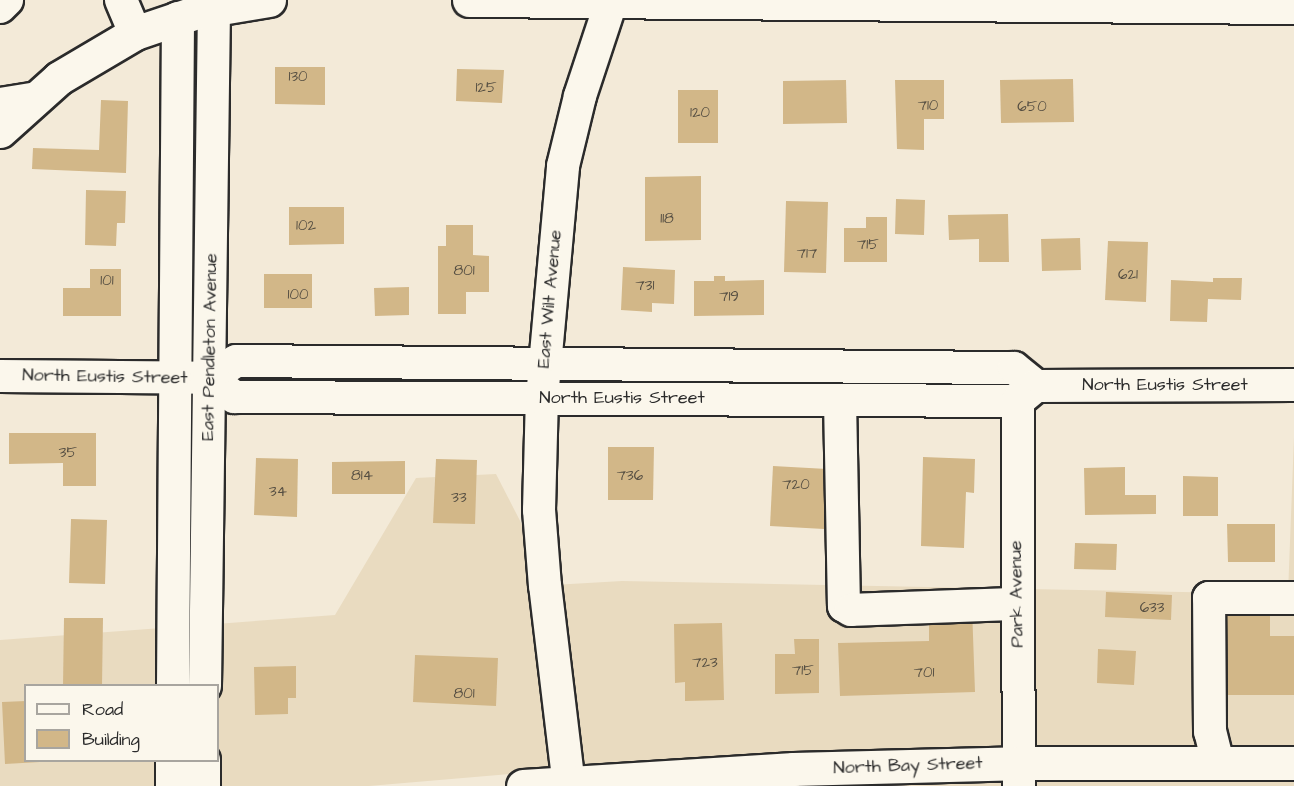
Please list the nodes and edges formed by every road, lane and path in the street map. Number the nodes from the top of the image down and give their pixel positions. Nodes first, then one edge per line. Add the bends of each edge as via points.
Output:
1 (7, 0) edge
2 (121, 0) edge
3 (269, 0) edge
4 (469, 0) edge
5 (610, 2) junction
6 (1022, 2) edge
7 (1060, 2) edge
8 (0, 7) edge
9 (1294, 7) edge
10 (214, 8) junction
11 (178, 18) junction
12 (135, 33) junction
13 (33, 99) junction
14 (0, 104) edge
15 (0, 131) edge
16 (544, 364) junction
17 (0, 376) edge
18 (177, 377) junction
19 (210, 378) junction
20 (1294, 385) edge
21 (1027, 394) junction
22 (542, 398) junction
23 (840, 400) junction
24 (1294, 598) edge
25 (1017, 604) junction
26 (173, 684) edge
27 (205, 684) edge
28 (172, 762) edge
29 (204, 762) edge
30 (1218, 763) junction
31 (1294, 764) edge
32 (1019, 774) edge
33 (881, 776) edge
34 (843, 777) edge
35 (794, 778) edge
36 (569, 784) edge
37 (172, 786) edge
38 (204, 786) edge
39 (522, 786) edge

1 - 8 street
2 - 12 street
3 - 10 main road
4 - 5 main road
5 - 6 main road
5 - 16 street, East Wilt Avenue via 563,166
6 - 7 main road
7 - 9 main road
10 - 11 main road
10 - 19 street, East Pendleton Avenue
11 - 12 main road
11 - 18 street, East Pendleton Avenue
12 - 13 main road via 82,62
13 - 14 street
13 - 15 main road
16 - 19 street, North Eustis Street via 236,361
16 - 21 street, North Eustis Street via 1014,368
16 - 22 street, East Wilt Avenue
17 - 18 street, North Eustis Street
18 - 19 street, North Eustis Street
18 - 26 street, East Pendleton Avenue
19 - 22 street, North Eustis Street via 234,397
19 - 27 street, East Pendleton Avenue
20 - 21 street, North Eustis Street
21 - 23 street, North Eustis Street
21 - 25 street, Park Avenue
22 - 23 street, North Eustis Street
22 - 36 street, East Wilt Avenue via 540,521
23 - 25 street via 844,606 850,610
24 - 30 street via 1209,598 1210,732
25 - 32 street, Park Avenue
28 - 37 street
29 - 38 street
30 - 31 main road, North Bay Street
30 - 32 main road, North Bay Street
32 - 33 main road, North Bay Street
33 - 34 main road, North Bay Street
34 - 35 main road, North Bay Street
35 - 36 main road, North Bay Street
36 - 39 main road, North Bay Street

